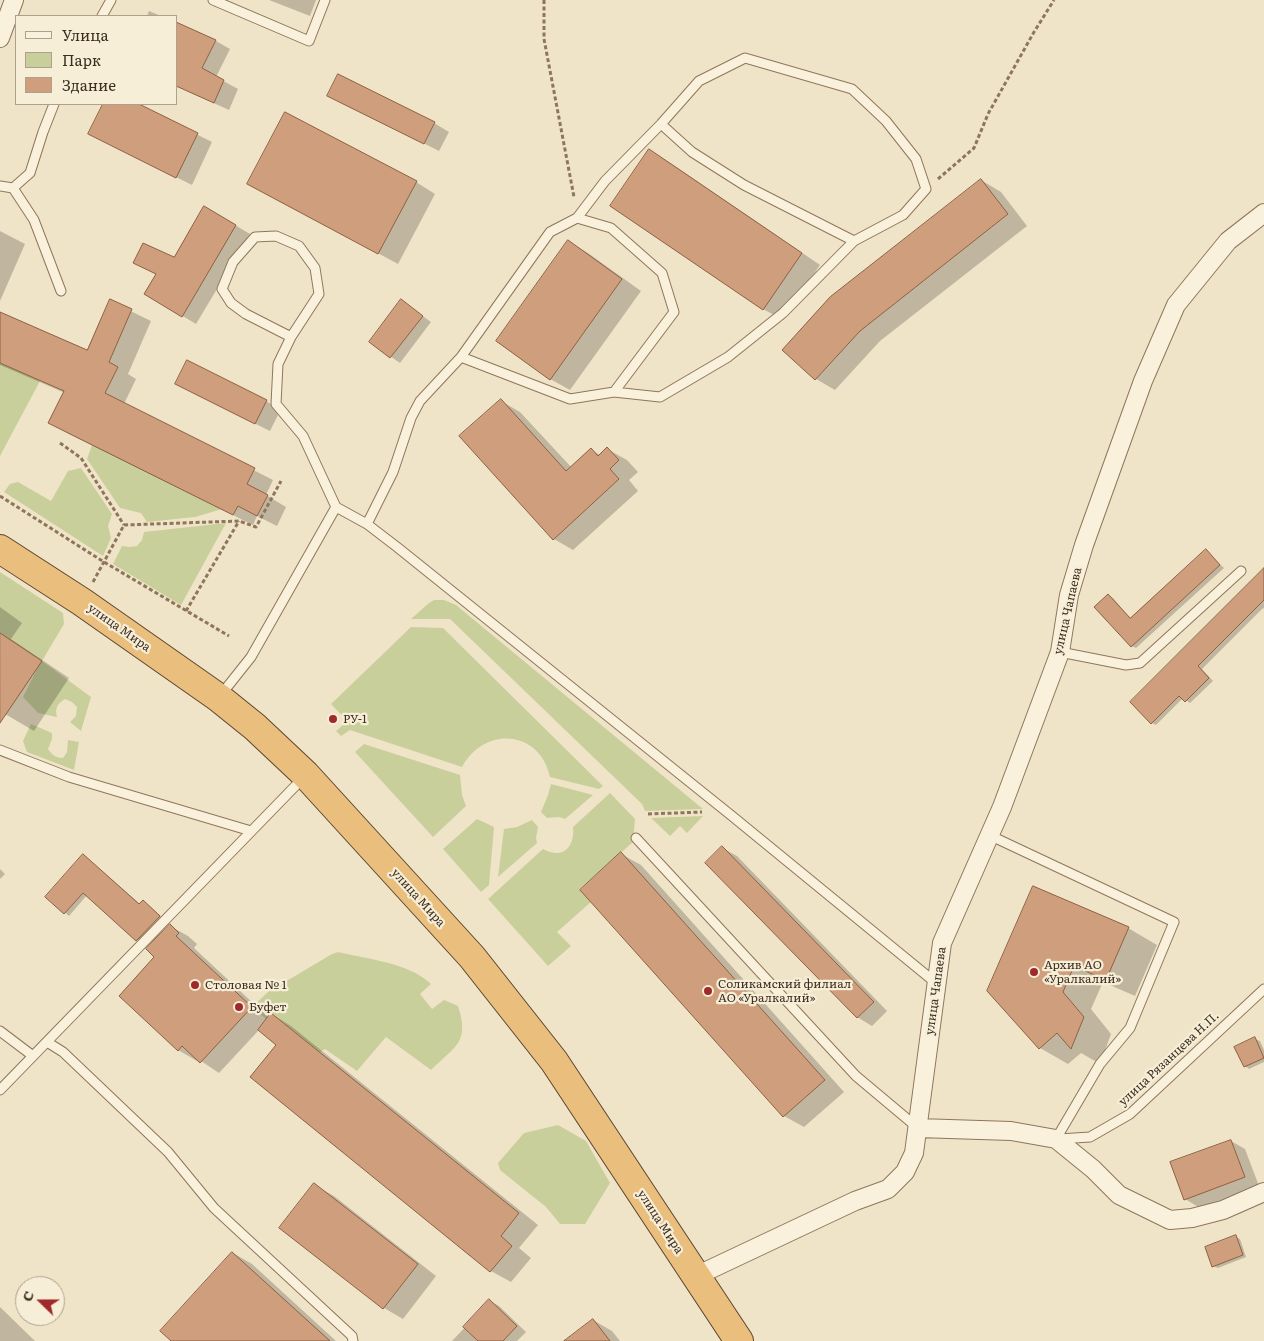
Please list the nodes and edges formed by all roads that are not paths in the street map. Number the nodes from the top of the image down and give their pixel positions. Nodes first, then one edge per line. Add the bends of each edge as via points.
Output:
1 (14, 0) edge
2 (111, 0) edge
3 (213, 0) edge
4 (325, 0) edge
5 (103, 15) edge
6 (0, 38) edge
7 (54, 105) edge
8 (661, 124) junction
9 (0, 186) edge
10 (13, 188) junction
11 (1264, 213) edge
12 (578, 218) junction
13 (854, 241) junction
14 (61, 291) dead end
15 (291, 337) junction
16 (461, 357) junction
17 (614, 392) junction
18 (336, 507) junction
19 (367, 524) junction
20 (0, 549) edge
21 (1241, 571) dead end
22 (1060, 652) junction
23 (219, 698) junction
24 (0, 750) edge
25 (306, 775) junction
26 (251, 831) junction
27 (989, 836) junction
28 (636, 838) dead end
29 (936, 983) junction
30 (1264, 989) edge
31 (0, 1031) edge
32 (47, 1042) junction
33 (33, 1056) junction
34 (0, 1090) edge
35 (918, 1128) junction
36 (1056, 1139) junction
37 (1264, 1192) edge
38 (696, 1276) junction
39 (353, 1341) edge
40 (739, 1341) edge

1 - 6 street
2 - 5 lane
3 - 4 lane via 309,42
7 - 10 lane via 30,173
8 - 12 lane via 605,181
8 - 13 lane via 692,152 744,185
8 - 13 lane via 699,82 745,58 852,89 886,121 916,158 926,189 903,215
9 - 10 lane
10 - 14 lane via 34,220
11 - 22 street, улица Чапаева via 1228,241 1176,305 1143,381 1084,545 1069,595
12 - 16 lane via 550,232
12 - 17 lane via 611,228 662,273 674,312
13 - 17 lane via 783,313 728,357 660,397
15 - 15 lane via 319,294 316,268 299,246 276,236 255,238 233,262 222,288 231,303 246,314
15 - 18 lane via 278,364 276,404 303,436
16 - 17 lane via 570,400
16 - 19 lane via 420,400 393,472
18 - 19 lane
18 - 23 lane via 251,657
19 - 29 lane
20 - 23 highway, улица Мира
21 - 22 lane via 1140,663 1126,665
22 - 27 street, улица Чапаева
23 - 25 highway, улица Мира
24 - 26 lane via 69,777
25 - 26 lane
25 - 38 highway, улица Мира via 472,957 554,1061
26 - 32 lane
27 - 29 street, улица Чапаева via 942,943
27 - 36 lane via 1174,922 1130,1028 1100,1064
28 - 35 lane via 856,1076
29 - 35 street, улица Чапаева
30 - 36 lane, улица Рязанцева Н.П. via 1130,1114 1090,1138
31 - 33 lane
32 - 33 lane
32 - 39 lane via 63,1052 168,1152 214,1208 352,1336
33 - 34 lane
35 - 36 street via 1011,1131
35 - 38 street, улица Чапаева via 914,1154 905,1172 888,1189
36 - 37 street via 1119,1195 1170,1220 1223,1210
38 - 40 highway, улица Мира

